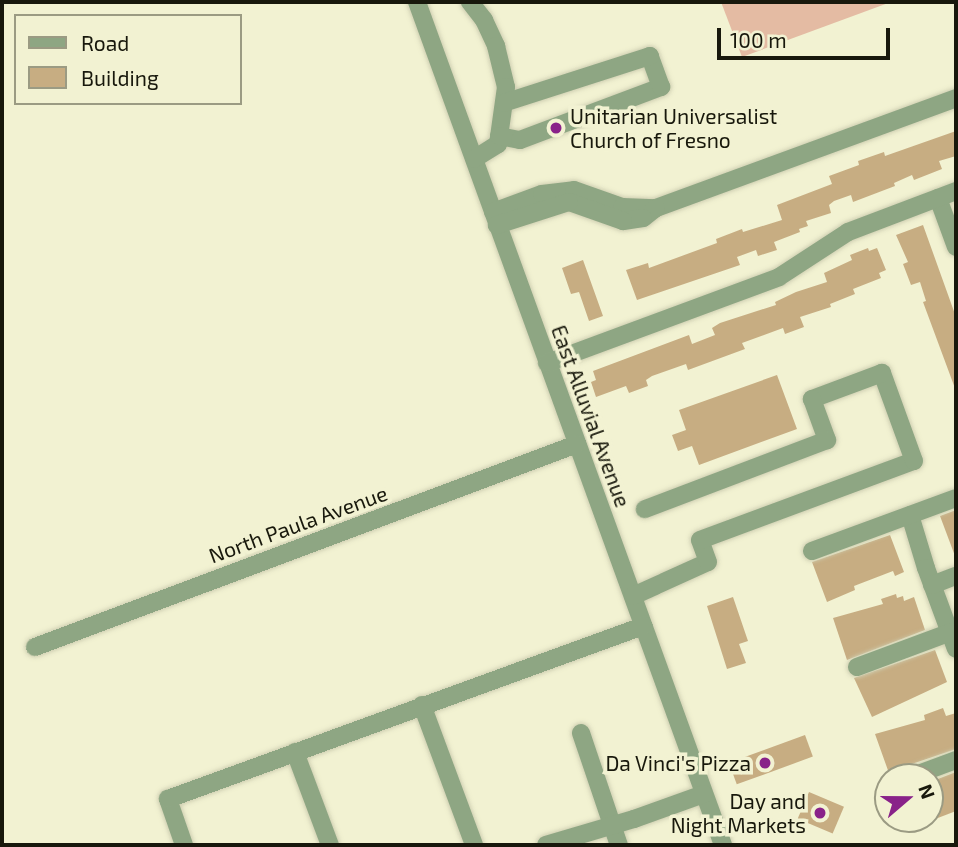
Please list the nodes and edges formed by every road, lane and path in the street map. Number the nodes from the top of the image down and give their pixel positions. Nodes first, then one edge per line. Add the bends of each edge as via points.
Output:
1 (417, 2) edge
2 (470, 2) edge
3 (956, 98) edge
4 (505, 103) junction
5 (499, 136) junction
6 (474, 159) junction
7 (956, 191) edge
8 (938, 198) junction
9 (495, 218) junction
10 (956, 247) edge
11 (547, 363) junction
12 (577, 444) junction
13 (956, 498) edge
14 (645, 509) dead end
15 (910, 515) junction
16 (812, 551) dead end
17 (956, 576) edge
18 (932, 585) junction
19 (633, 596) junction
20 (643, 626) junction
21 (953, 641) edge
22 (35, 647) dead end
23 (858, 667) dead end
24 (422, 705) junction
25 (581, 733) dead end
26 (295, 752) junction
27 (704, 793) junction
28 (613, 824) junction
29 (184, 845) edge
30 (330, 845) edge
31 (474, 845) edge
32 (546, 845) edge
33 (619, 845) edge
34 (723, 845) edge

1 - 6 street, East Alluvial Avenue
2 - 4 street via 496,46
3 - 9 street via 656,208 622,207 574,190 542,194
4 - 5 street
4 - 5 street via 650,56 661,87 520,140
5 - 6 street via 494,148
6 - 9 street, East Alluvial Avenue
7 - 8 street
8 - 10 street
8 - 11 street via 848,232 779,277
9 - 11 street, East Alluvial Avenue
11 - 12 street, East Alluvial Avenue
12 - 19 street, East Alluvial Avenue
12 - 22 street, North Paula Avenue
13 - 15 street
14 - 19 street via 827,440 811,399 882,373 914,461 700,540 708,562
15 - 16 street
15 - 18 street
17 - 18 street
18 - 21 street
19 - 20 street, East Alluvial Avenue
20 - 24 street
20 - 27 street, East Alluvial Avenue
21 - 23 street
24 - 26 street
24 - 31 street
25 - 28 street
26 - 29 street via 168,799
26 - 30 street
27 - 28 street
27 - 34 street, East Alluvial Avenue
28 - 32 street
28 - 33 street

